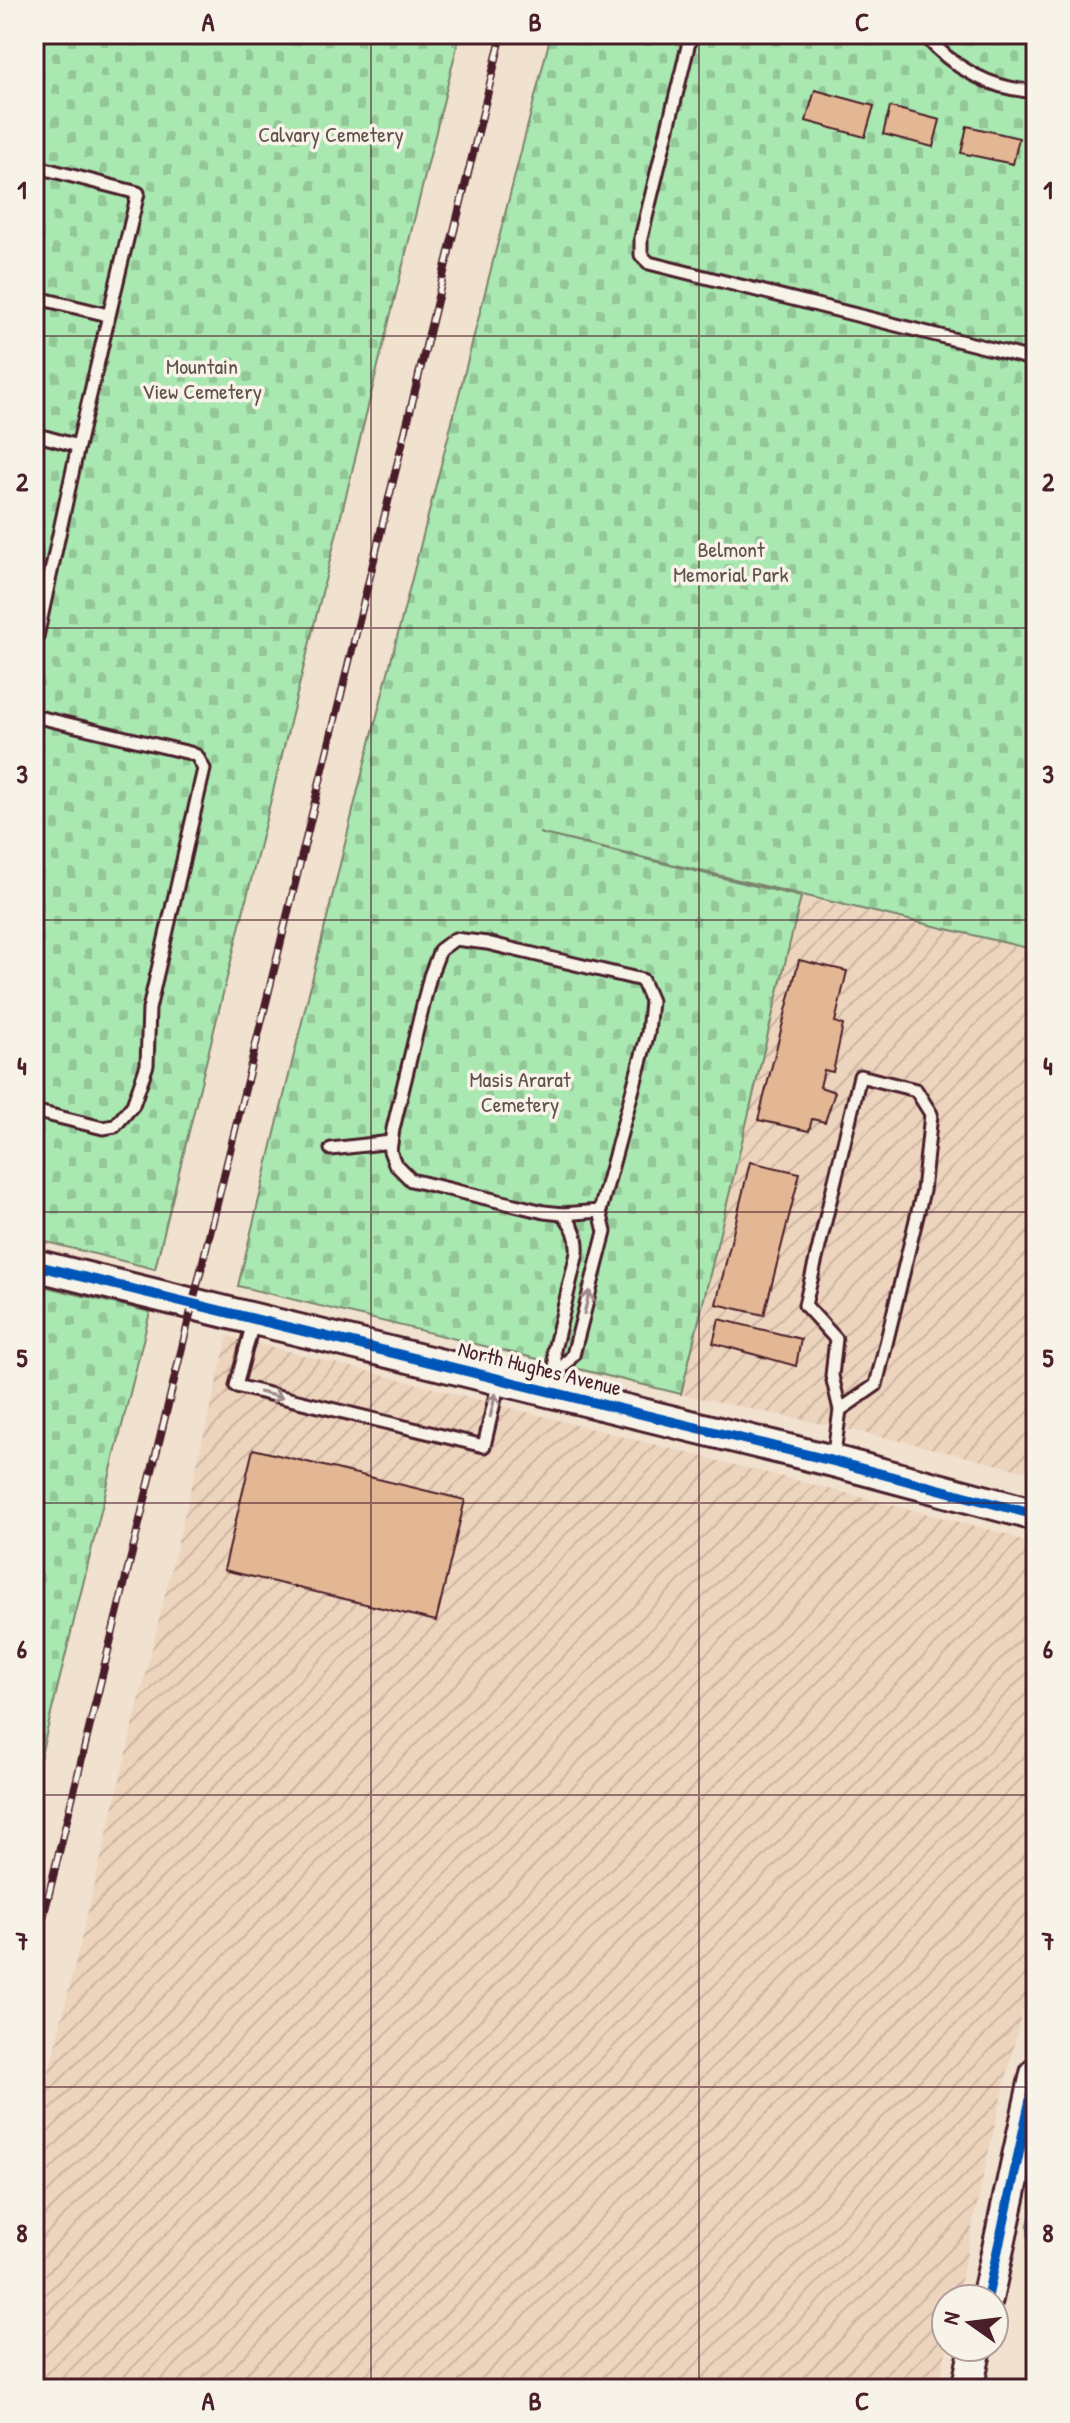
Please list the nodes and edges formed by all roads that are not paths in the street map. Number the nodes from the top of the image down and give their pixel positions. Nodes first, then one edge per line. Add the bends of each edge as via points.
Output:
1 (691, 34) edge
2 (924, 34) edge
3 (1036, 91) edge
4 (34, 166) edge
5 (34, 297) edge
6 (108, 315) junction
7 (1036, 360) edge
8 (34, 434) edge
9 (78, 446) junction
10 (34, 651) edge
11 (34, 716) edge
12 (34, 1111) edge
13 (391, 1142) junction
14 (331, 1149) dead end
15 (600, 1211) junction
16 (563, 1214) junction
17 (34, 1265) edge
18 (254, 1319) junction
19 (499, 1379) junction
20 (557, 1383) junction
21 (840, 1410) junction
22 (833, 1461) junction
23 (983, 1502) junction
24 (1036, 1515) edge
25 (1036, 1523) edge
26 (1036, 2074) edge
27 (990, 2283) edge
28 (973, 2363) edge
29 (967, 2389) edge

1 - 7 lane via 641,238 641,255 649,263
2 - 3 lane via 952,62 976,76
4 - 6 lane via 138,193
5 - 6 lane
6 - 9 lane
8 - 9 lane
9 - 10 lane
11 - 12 lane via 190,753 204,769 149,1009 147,1065 133,1105 115,1126 103,1128
13 - 14 lane
13 - 15 lane via 430,976 440,950 455,939 642,980 651,1001 648,1033
13 - 16 lane via 395,1164 411,1180
15 - 16 lane
20 -> 15 lane via 573,1355 605,1232
16 - 20 lane via 573,1225 577,1253 554,1350
17 - 18 street, North Hughes Avenue
18 - 19 street, North Hughes Avenue
18 -> 19 lane via 236,1386 252,1390 484,1446
19 - 20 street, North Hughes Avenue
20 - 22 street, North Hughes Avenue
21 - 21 lane via 832,1376 836,1339 805,1305 860,1076 916,1090 931,1114 923,1191 876,1385
21 - 22 lane
22 - 23 street, North Hughes Avenue
23 - 24 street, North Hughes Avenue
23 - 25 street
26 - 27 street
28 - 29 street

